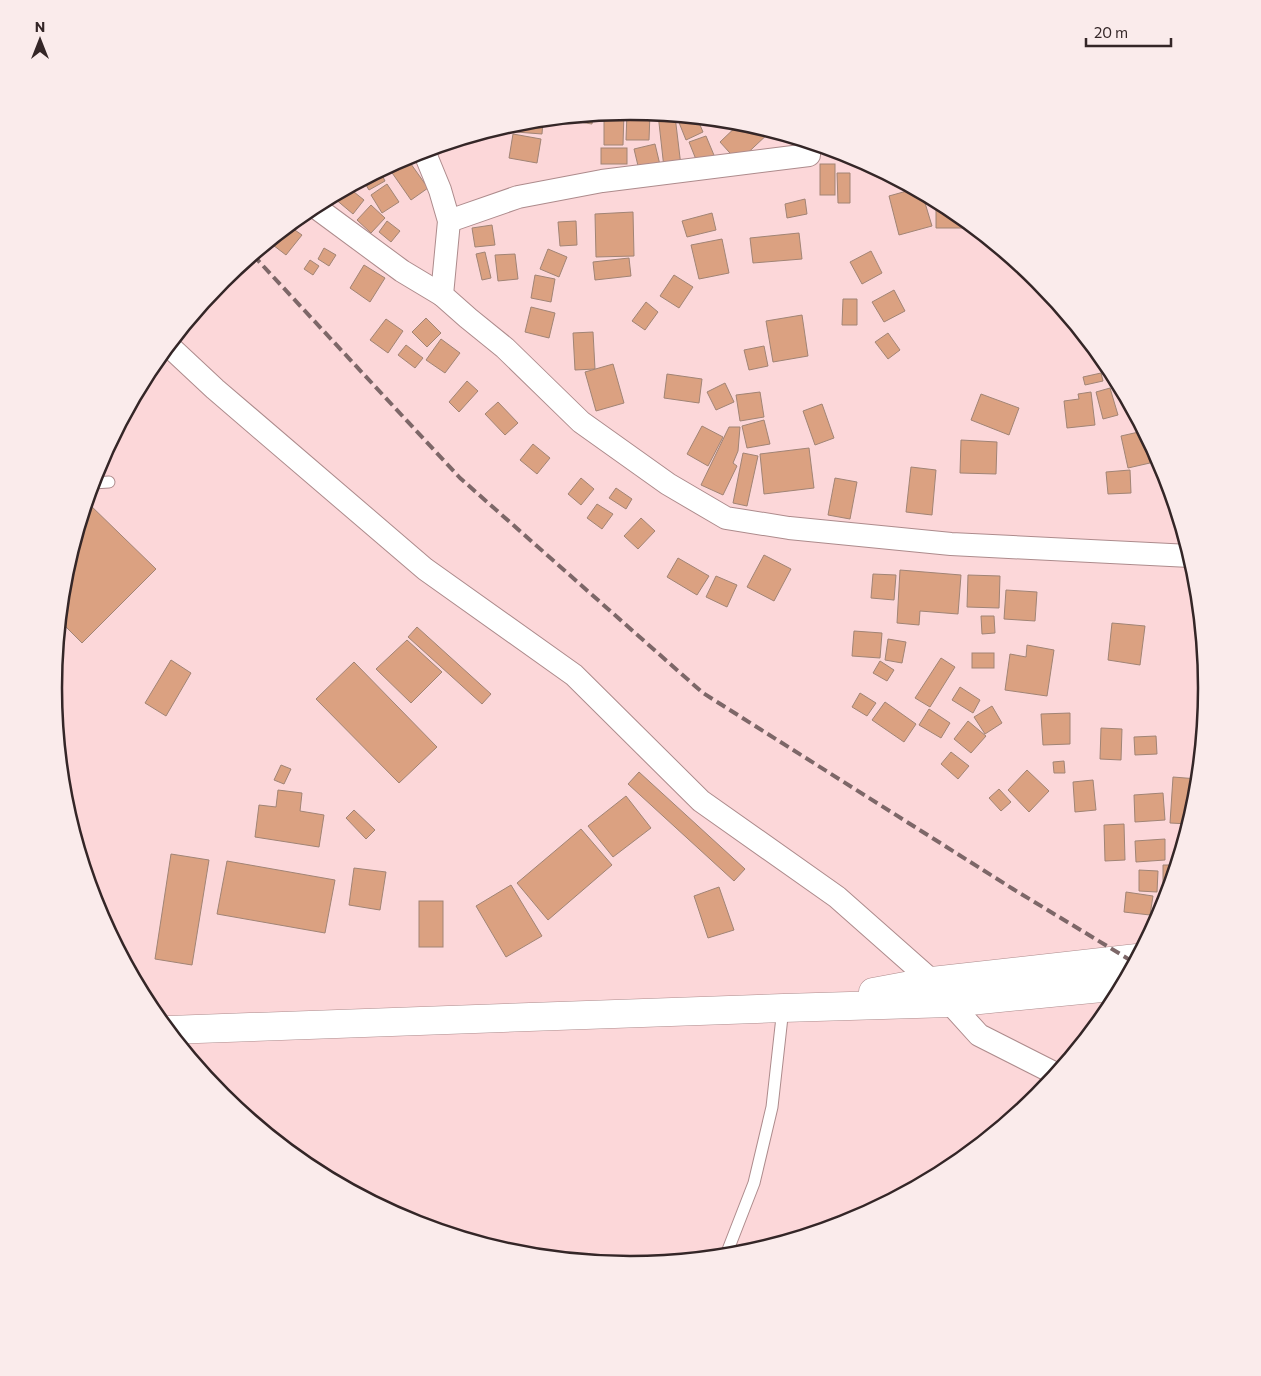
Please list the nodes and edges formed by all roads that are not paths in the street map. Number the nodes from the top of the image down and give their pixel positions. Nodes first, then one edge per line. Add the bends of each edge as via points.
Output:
1 (809, 155) dead end
2 (427, 158) edge
3 (322, 212) edge
4 (450, 221) junction
5 (442, 295) junction
6 (174, 350) edge
7 (109, 482) dead end
8 (101, 483) edge
9 (1183, 556) edge
10 (1129, 959) edge
11 (932, 981) junction
12 (1113, 987) edge
13 (950, 1003) junction
14 (783, 1008) junction
15 (177, 1030) edge
16 (1050, 1071) edge
17 (729, 1247) edge

1 - 4 street via 602,181 518,196
2 - 4 street
3 - 5 street via 402,271
4 - 5 street
5 - 9 street via 506,348 581,422 668,484 726,518 789,528 951,544
6 - 11 street via 425,569 574,676 701,801 837,897
7 - 8 lane
10 - 11 street
11 - 14 street
12 - 13 street
13 - 14 street
13 - 16 street via 979,1035
14 - 15 street
14 - 17 lane via 772,1107 754,1183

